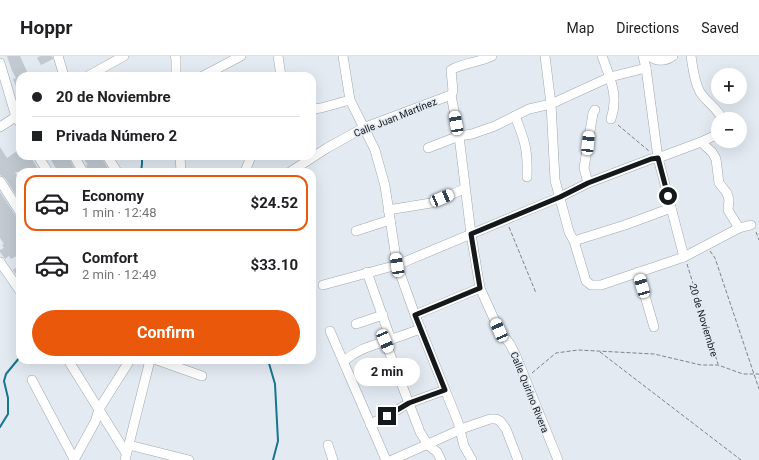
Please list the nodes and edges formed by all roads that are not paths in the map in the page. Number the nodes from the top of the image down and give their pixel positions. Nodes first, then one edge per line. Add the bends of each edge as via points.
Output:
1 (58, 56) edge
2 (124, 56) edge
3 (175, 56) edge
4 (241, 56) edge
5 (278, 56) edge
6 (343, 56) edge
7 (492, 56) edge
8 (545, 56) edge
9 (602, 56) edge
10 (643, 56) edge
11 (649, 56) edge
12 (673, 56) edge
13 (691, 56) edge
14 (0, 63) edge
15 (646, 68) junction
16 (63, 72) edge
17 (105, 72) edge
18 (176, 72) edge
19 (211, 72) edge
20 (280, 72) edge
21 (610, 77) junction
22 (452, 95) junction
23 (350, 100) junction
24 (551, 104) junction
25 (16, 109) edge
26 (316, 109) edge
27 (595, 110) dead end
28 (718, 112) edge
29 (515, 116) junction
30 (16, 119) edge
31 (611, 119) road end
32 (0, 127) edge
33 (363, 128) junction
34 (459, 136) junction
35 (711, 138) edge
36 (702, 142) junction
37 (428, 148) dead end
38 (316, 155) edge
39 (658, 158) junction
40 (308, 160) edge
41 (296, 168) edge
42 (527, 177) dead end
43 (0, 181) edge
44 (588, 183) junction
45 (464, 189) junction
46 (560, 197) junction
47 (16, 206) edge
48 (671, 208) junction
49 (388, 210) junction
50 (390, 220) junction
51 (751, 225) road end
52 (739, 228) junction
53 (356, 231) dead end
54 (471, 234) junction
55 (574, 241) junction
56 (684, 258) junction
57 (0, 262) edge
58 (397, 265) junction
59 (367, 272) junction
60 (638, 272) junction
61 (16, 285) edge
62 (323, 285) dead end
63 (480, 288) junction
64 (383, 315) junction
65 (415, 315) junction
66 (356, 324) dead end
67 (654, 327) dead end
68 (421, 329) junction
69 (330, 331) dead end
70 (388, 340) junction
71 (344, 361) junction
72 (71, 364) edge
73 (126, 364) edge
74 (149, 364) edge
75 (168, 364) edge
76 (202, 376) dead end
77 (32, 380) dead end
78 (445, 390) junction
79 (409, 403) junction
80 (99, 409) junction
81 (370, 424) junction
82 (462, 430) junction
83 (428, 445) junction
84 (328, 446) dead end
85 (127, 453) edge
86 (74, 459) edge
87 (189, 460) edge
88 (333, 460) edge
89 (386, 460) edge
90 (392, 460) edge
91 (441, 460) edge
92 (472, 460) edge
93 (518, 460) edge
94 (558, 460) edge

1 - 16 street
2 - 17 street
3 - 18 street
4 - 19 street
5 - 20 street
6 - 23 street
7 - 22 street via 451,70 454,91
8 - 24 street
9 - 21 street
10 - 15 street
11 - 12 street via 656,61
13 - 28 street via 700,92
14 - 25 street
15 - 21 street
15 - 39 street
21 - 24 street
21 - 31 street via 615,98
22 - 33 street, Calle Juan Martínez
22 - 34 street, Calle Quirino Rivera
23 - 26 street
23 - 33 street
24 - 29 street via 529,109
24 - 46 street via 555,180
27 - 44 street via 584,168
29 - 34 street via 495,126
29 - 42 street via 525,140 528,156
30 - 32 street
33 - 38 street, Calle Juan Martínez
33 - 49 street via 375,150 385,186
34 - 37 street
34 - 45 street, Calle Quirino Rivera
35 - 36 street
36 - 39 street
36 - 52 street via 716,159 718,183 727,193 728,210
39 - 44 street
39 - 48 street
40 - 41 street, Calle Juan Martínez
43 - 47 street
44 - 46 street
45 - 49 street via 431,203
45 - 54 street, Calle Quirino Rivera
46 - 54 street
46 - 55 street via 569,232
48 - 55 street
48 - 56 street
49 - 50 street
50 - 53 street
50 - 58 street
51 - 52 street
52 - 56 street
54 - 58 street
54 - 63 street, Calle Quirino Rivera
55 - 60 street via 586,281 591,285 601,285
56 - 60 street
57 - 61 street
58 - 59 street
58 - 65 street
59 - 62 street
59 - 64 street
60 - 67 street
63 - 65 street
63 - 94 street, Calle Quirino Rivera via 499,330 516,356
64 - 66 street
64 - 70 street
65 - 68 street
68 - 70 street
68 - 78 street
69 - 71 street
70 - 71 street via 354,352
70 - 79 street
71 - 81 street
72 - 80 street
73 - 80 street
74 - 85 street
75 - 76 street
77 - 86 street
78 - 79 street
78 - 82 street
79 - 81 street
79 - 83 street
80 - 85 street
80 - 86 street via 95,422
81 - 89 street
82 - 83 street
82 - 92 street via 464,446
82 - 93 street via 490,419 500,421 506,429
83 - 90 street
83 - 91 street via 437,452
84 - 88 street
85 - 87 street

